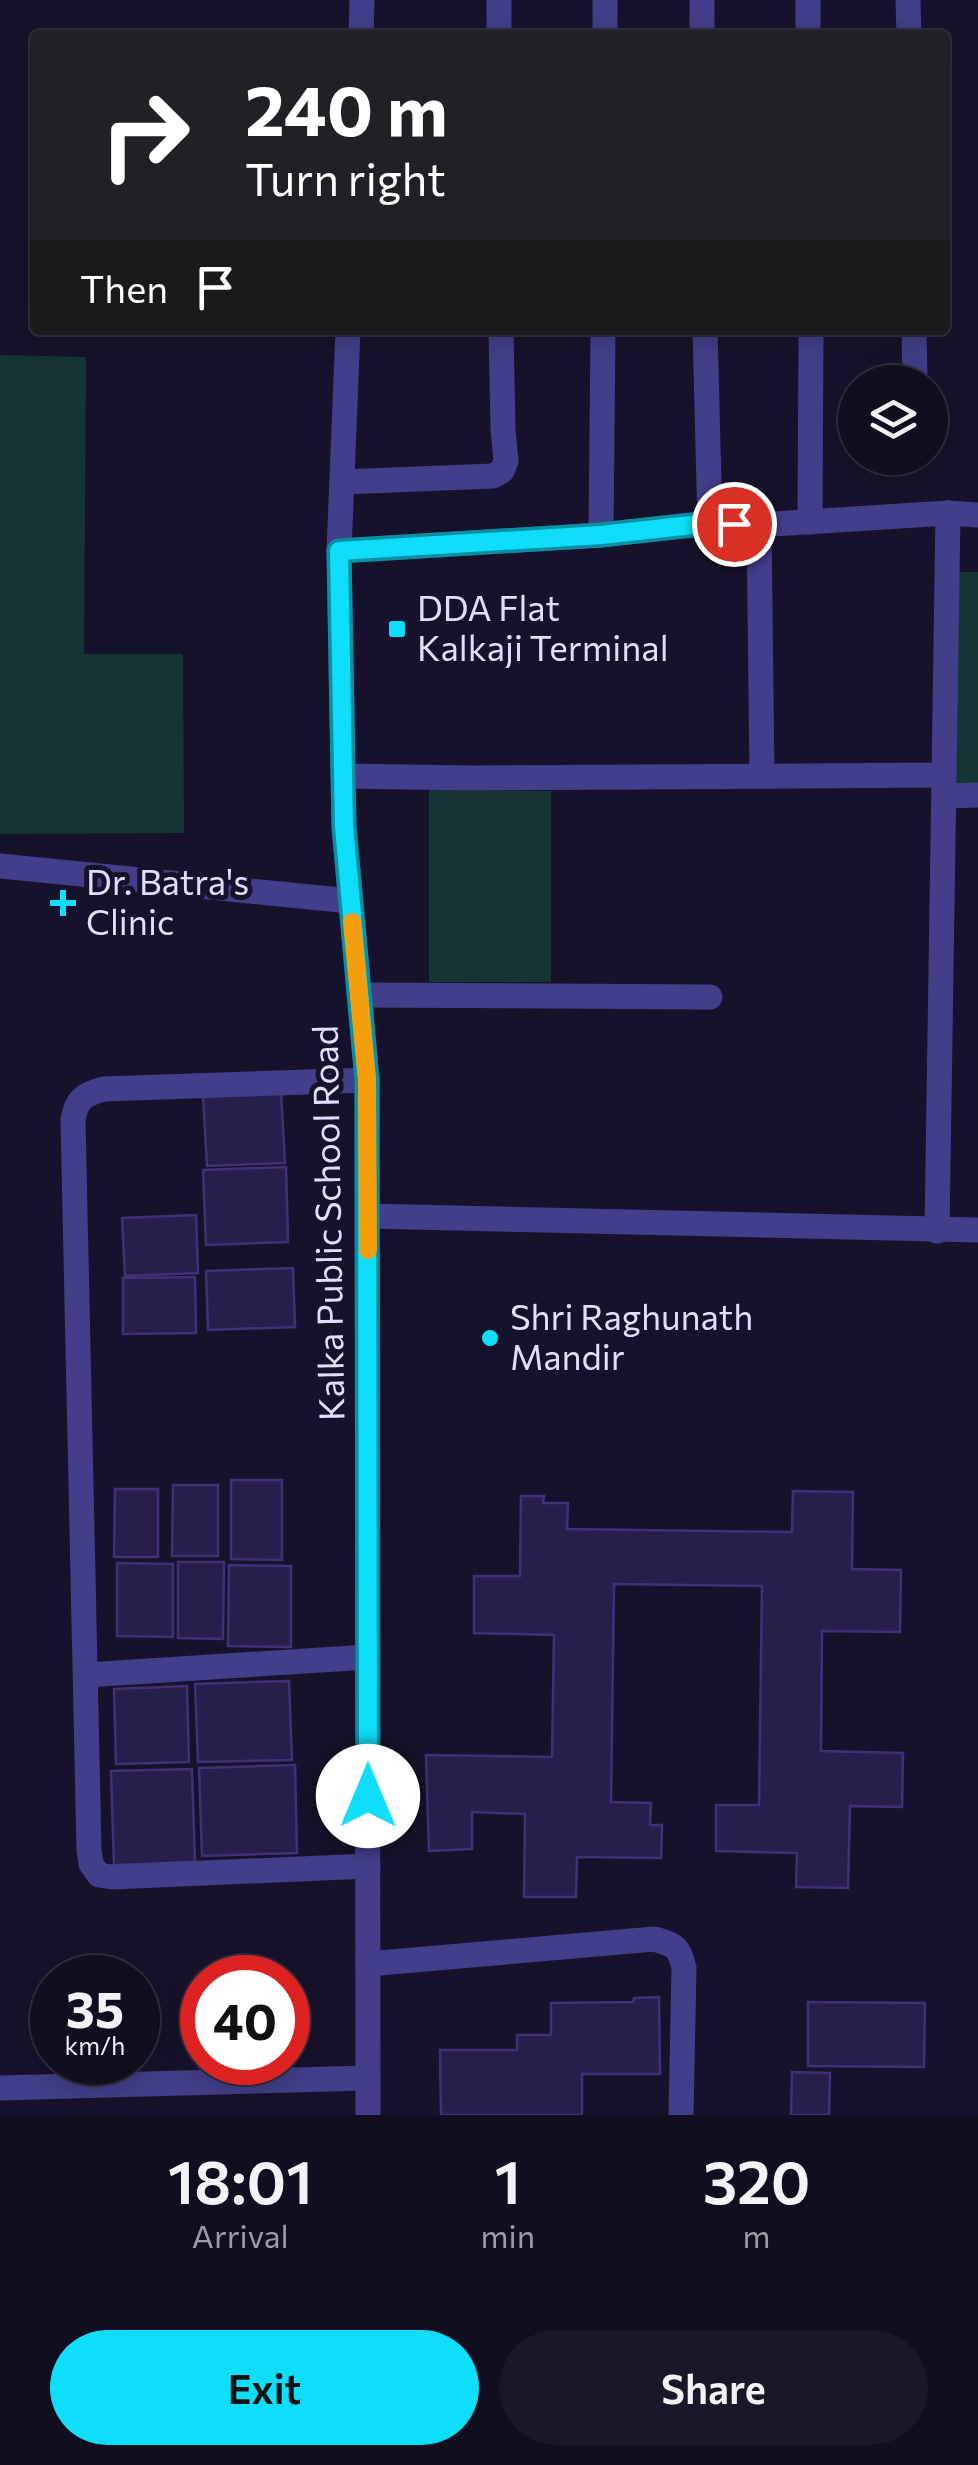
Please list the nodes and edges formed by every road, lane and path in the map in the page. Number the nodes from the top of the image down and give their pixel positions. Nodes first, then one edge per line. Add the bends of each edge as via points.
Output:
1 (362, 0) edge
2 (499, 0) edge
3 (605, 0) edge
4 (702, 0) edge
5 (808, 0) edge
6 (908, 0) edge
7 (360, 30) edge
8 (499, 30) edge
9 (605, 30) edge
10 (702, 30) edge
11 (808, 30) edge
12 (909, 30) edge
13 (348, 335) edge
14 (502, 335) edge
15 (603, 335) edge
16 (705, 335) edge
17 (811, 335) edge
18 (914, 335) edge
19 (915, 365) edge
20 (342, 482) junction
21 (948, 513) junction
22 (978, 515) edge
23 (810, 522) junction
24 (710, 523) junction
25 (760, 525) junction
26 (601, 535) junction
27 (339, 551) junction
28 (343, 776) junction
29 (762, 776) junction
30 (944, 785) junction
31 (978, 796) edge
32 (0, 866) edge
33 (350, 901) junction
34 (359, 995) junction
35 (710, 997) dead end
36 (367, 1080) junction
37 (368, 1216) junction
38 (937, 1230) junction
39 (978, 1230) edge
40 (368, 1657) junction
41 (86, 1676) junction
42 (368, 1866) junction
43 (368, 1964) junction
44 (368, 2078) junction
45 (0, 2088) edge
46 (368, 2115) edge
47 (681, 2115) edge

1 - 7 street
2 - 8 street
3 - 9 street
4 - 10 street
5 - 11 street
6 - 12 street
13 - 20 street, Kalka Public School Road
14 - 20 street via 502,471
15 - 26 street
16 - 24 street
17 - 23 street
18 - 19 street
20 - 27 street, Kalka Public School Road
21 - 22 street
21 - 23 street
21 - 30 street
23 - 25 street
24 - 25 street
24 - 26 street
25 - 29 street
26 - 27 street
27 - 28 street, Kalka Public School Road
28 - 29 street
28 - 33 street, Kalka Public School Road
29 - 30 street
30 - 31 street
30 - 38 street
32 - 33 street
33 - 34 street, Kalka Public School Road
34 - 35 street
34 - 36 street, Kalka Public School Road
36 - 37 street, Kalka Public School Road
36 - 41 street via 104,1088 75,1106
37 - 38 street
37 - 40 street, Kalka Public School Road
38 - 39 street
40 - 41 street
40 - 42 street, Kalka Public School Road
41 - 42 street via 88,1850 99,1875
42 - 43 street, Kalka Public School Road
43 - 44 street, Kalka Public School Road
43 - 47 street via 654,1939 673,1944 684,1968
44 - 45 street
44 - 46 street, Kalka Public School Road

